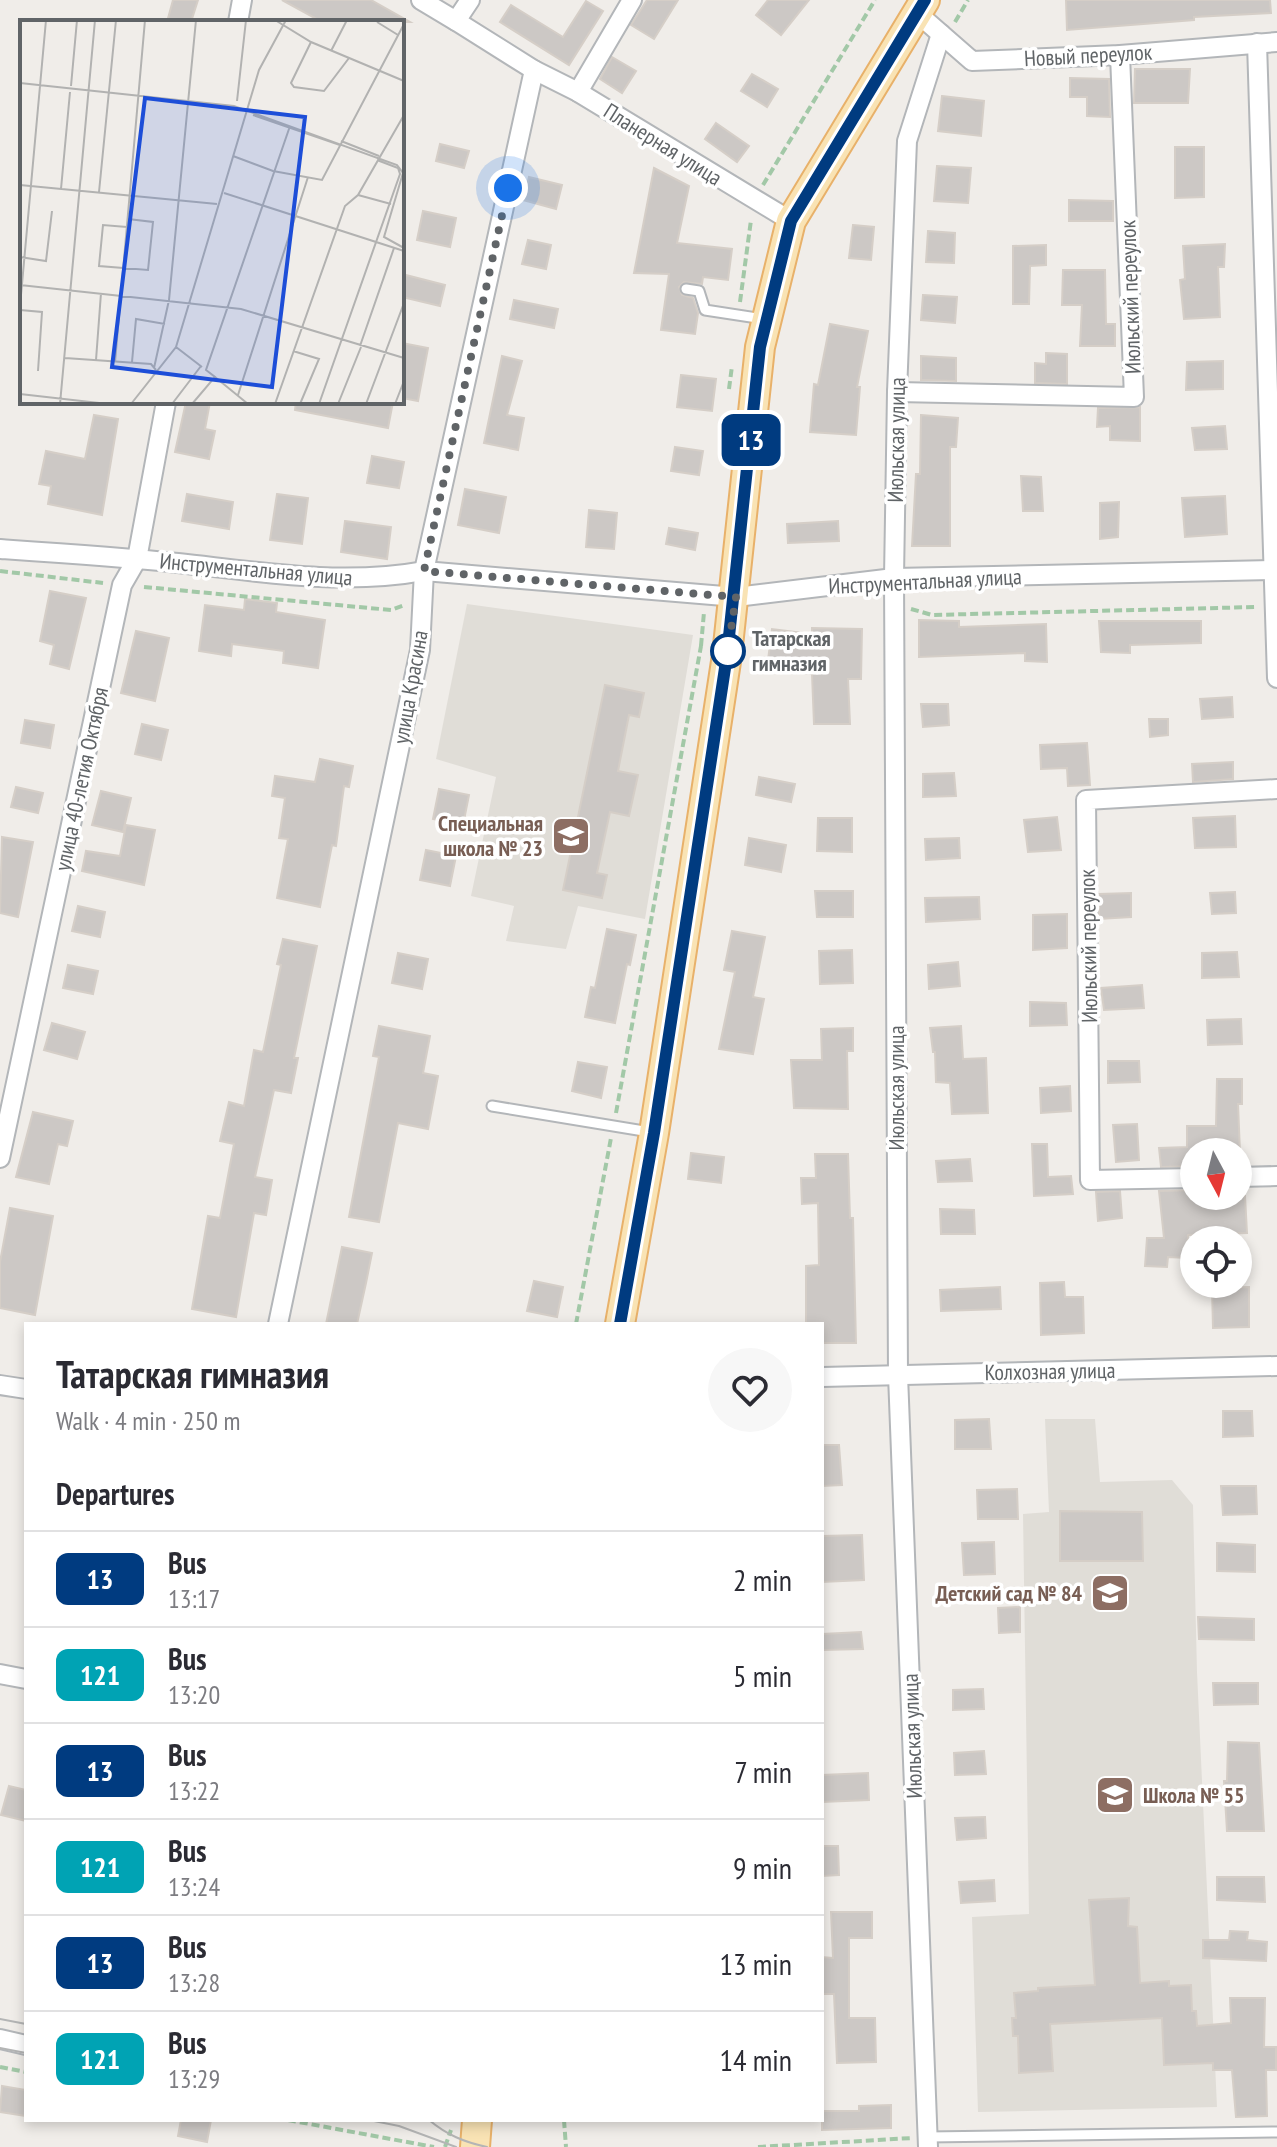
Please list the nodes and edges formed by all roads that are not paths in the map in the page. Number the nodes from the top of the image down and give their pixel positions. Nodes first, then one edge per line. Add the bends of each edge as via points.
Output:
1 (242, 0) edge
2 (421, 0) edge
3 (470, 0) edge
4 (632, 0) edge
5 (921, 6) edge
6 (238, 20) edge
7 (456, 21) junction
8 (941, 34) junction
9 (1277, 42) edge
10 (1257, 43) junction
11 (1120, 55) junction
12 (534, 70) junction
13 (578, 92) junction
14 (791, 221) junction
15 (686, 289) dead end
16 (767, 320) junction
17 (897, 392) junction
18 (166, 404) edge
19 (0, 549) edge
20 (137, 559) junction
21 (1275, 570) edge
22 (424, 571) junction
23 (894, 578) junction
24 (736, 597) junction
25 (1277, 678) edge
26 (1277, 789) edge
27 (492, 1106) dead end
28 (654, 1133) junction
29 (0, 1158) edge
30 (1277, 1176) edge
31 (1252, 1177) edge
32 (1180, 1178) edge
33 (278, 1322) edge
34 (620, 1322) edge
35 (1277, 1366) edge
36 (898, 1375) junction
37 (824, 1377) edge
38 (0, 1385) edge
39 (24, 1389) edge
40 (0, 1674) edge
41 (24, 1679) edge
42 (0, 2039) edge
43 (24, 2045) edge
44 (465, 2122) edge
45 (1277, 2132) edge
46 (928, 2142) edge
47 (475, 2147) edge

1 - 6 street
2 - 7 street
3 - 7 street
4 - 13 street
5 - 8 street, Новый переулок
5 - 14 main road
7 - 12 street
8 - 11 street, Новый переулок via 972,61
8 - 17 street, Июльская улица via 907,141
9 - 10 street, Новый переулок
10 - 11 street, Новый переулок
10 - 21 street
11 - 17 street, Июльский переулок via 1134,397
12 - 13 street, Планерная улица
12 - 22 street, улица Красина
13 - 14 street, Планерная улица
14 - 16 main road
15 - 16 lane via 699,291 705,310
16 - 24 main road
17 - 23 street, Июльская улица
18 - 20 street, улица 40-летия Октября
19 - 20 street, Инструментальная улица
20 - 22 street, Инструментальная улица via 319,578
20 - 29 street, улица 40-летия Октября via 122,585
21 - 23 street, Инструментальная улица
21 - 25 street
22 - 24 street, Инструментальная улица
22 - 33 street, улица Красина via 420,650
23 - 24 street, Инструментальная улица
23 - 36 street, Июльская улица
24 - 28 main road
26 - 32 street, Июльский переулок via 1086,800 1090,1180
27 - 28 lane
28 - 34 main road
30 - 31 street
35 - 36 street, Колхозная улица
36 - 37 street, Колхозная улица
36 - 46 street, Июльская улица
38 - 39 street
40 - 41 street
42 - 43 street
44 - 47 main road
45 - 46 lane

